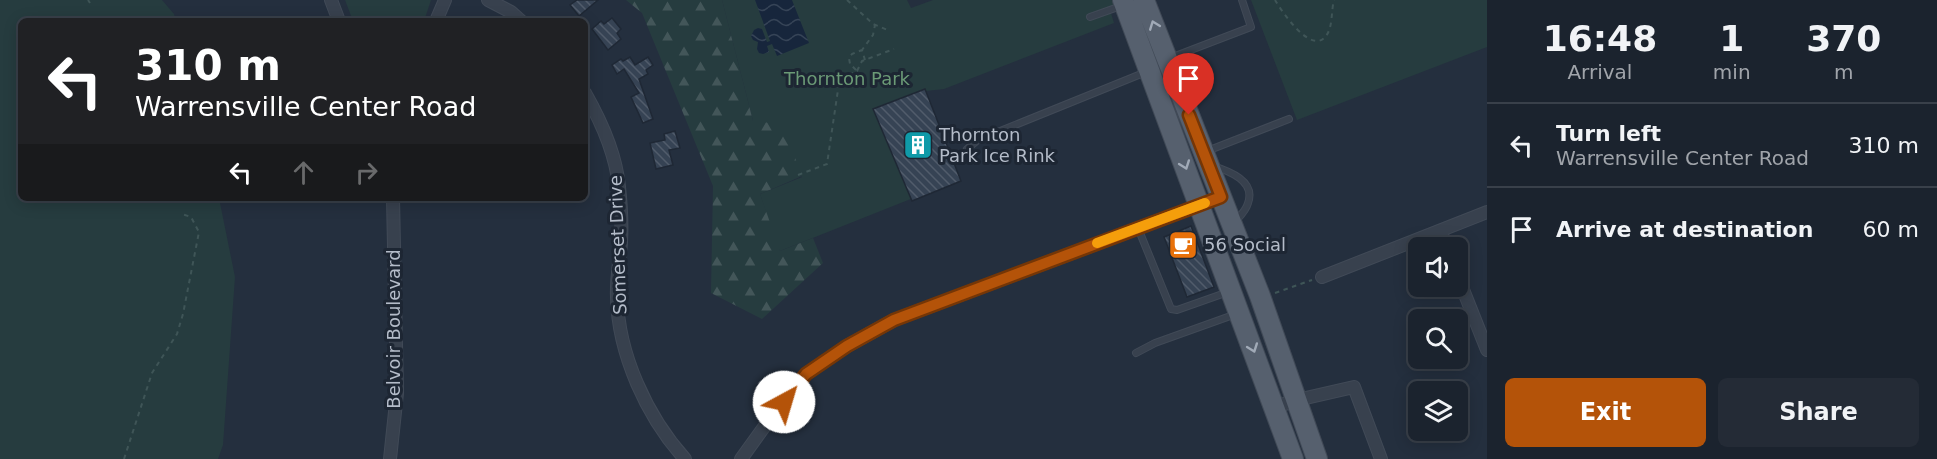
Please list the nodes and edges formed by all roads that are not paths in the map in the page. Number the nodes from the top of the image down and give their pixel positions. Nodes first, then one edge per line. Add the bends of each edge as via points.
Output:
1 (331, 0) edge
2 (445, 0) edge
3 (488, 0) edge
4 (1242, 0) edge
5 (1131, 1) edge
6 (1090, 17) dead end
7 (338, 18) edge
8 (437, 18) edge
9 (518, 18) edge
10 (1167, 59) junction
11 (1150, 71) junction
12 (588, 98) edge
13 (1289, 119) dead end
14 (967, 149) dead end
15 (1206, 159) junction
16 (1221, 197) junction
17 (393, 201) edge
18 (1200, 205) junction
19 (1487, 212) edge
20 (1232, 226) junction
21 (1138, 228) junction
22 (1441, 232) junction
23 (1443, 237) edge
24 (1317, 279) road end
25 (1232, 291) junction
26 (1466, 297) edge
27 (1240, 313) junction
28 (1487, 350) edge
29 (1137, 353) dead end
30 (1297, 400) junction
31 (1275, 406) junction
32 (390, 459) edge
33 (685, 459) edge
34 (741, 459) edge
35 (1293, 459) edge
36 (1317, 459) edge
37 (1381, 459) edge

1 - 7 street
2 - 8 street
3 - 9 street
4 - 10 lane via 1251,27
5 - 6 lane
10 -> 5 main road
5 - 11 main road
10 - 15 main road
11 - 14 lane via 978,140
11 -> 18 main road
12 - 33 street, Somerset Drive via 613,155 619,187 617,297 622,341 646,404
13 - 15 lane
15 - 16 main road
15 - 20 lane via 1239,177 1249,192 1249,202
16 - 18 street
16 - 20 main road
17 - 32 street, Belvoir Boulevard via 397,393
18 - 21 street
18 - 25 main road
19 - 22 street
20 - 30 main road
21 - 25 lane via 1171,309
21 - 34 street via 894,320 847,346 806,374
22 - 23 street
22 - 24 street
25 - 27 main road
26 - 28 street
27 - 29 lane
27 -> 31 main road
30 - 31 street
30 - 36 main road
30 - 37 street via 1354,387
31 - 35 main road

